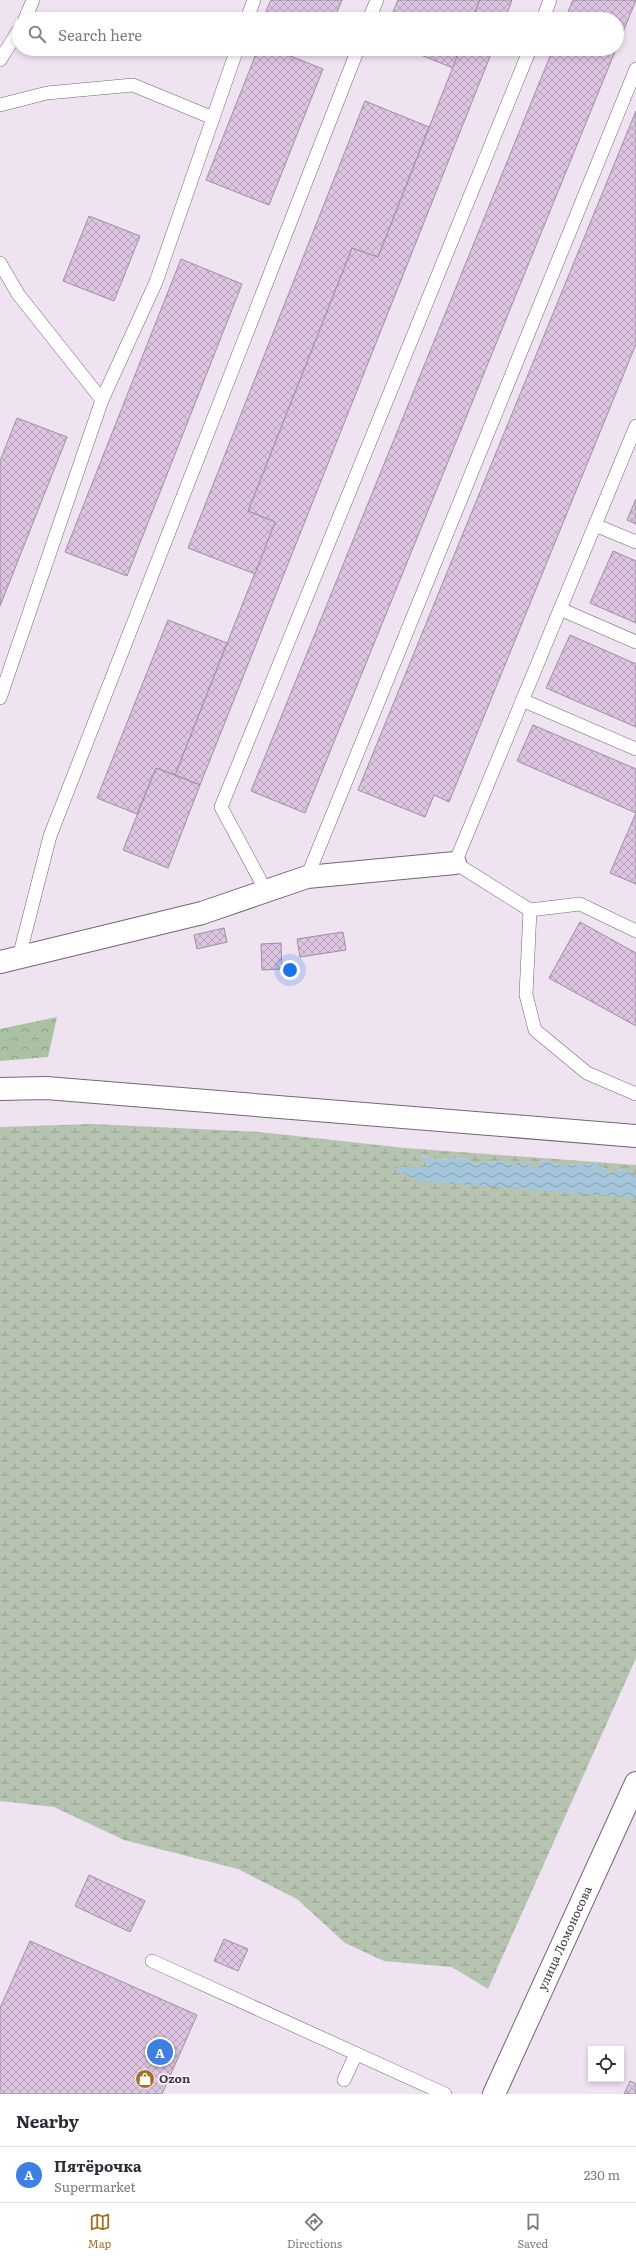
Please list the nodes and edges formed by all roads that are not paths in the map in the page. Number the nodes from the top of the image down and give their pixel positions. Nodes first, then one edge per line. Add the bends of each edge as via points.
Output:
1 (33, 0) edge
2 (254, 0) edge
3 (377, 0) edge
4 (550, 0) edge
5 (28, 12) edge
6 (250, 12) edge
7 (372, 12) edge
8 (546, 12) edge
9 (12, 41) edge
10 (235, 56) edge
11 (355, 56) edge
12 (527, 56) edge
13 (0, 60) edge
14 (636, 69) edge
15 (0, 105) edge
16 (213, 118) junction
17 (0, 264) edge
18 (102, 400) junction
19 (635, 433) edge
20 (595, 525) junction
21 (636, 542) edge
22 (560, 609) junction
23 (636, 642) edge
24 (0, 698) edge
25 (522, 700) junction
26 (636, 749) edge
27 (455, 863) junction
28 (307, 877) junction
29 (266, 891) junction
30 (530, 910) junction
31 (636, 930) edge
32 (10, 960) edge
33 (0, 1089) edge
34 (636, 1094) edge
35 (636, 1136) edge
36 (636, 1783) edge
37 (152, 1961) dead end
38 (356, 2054) junction
39 (344, 2080) dead end
40 (445, 2094) edge
41 (494, 2094) edge

1 - 5 lane
2 - 6 lane
3 - 7 lane
4 - 8 lane
9 - 13 lane
10 - 16 lane
11 - 32 lane via 50,836
12 - 29 lane via 221,807
14 - 28 lane
15 - 16 lane via 47,93 133,85
16 - 18 lane via 156,282
17 - 18 lane via 18,294
18 - 24 lane
19 - 20 lane
20 - 21 lane
20 - 22 lane
22 - 23 lane
22 - 25 lane
25 - 26 lane
25 - 27 lane
27 - 28 street
27 - 30 lane
28 - 29 street
29 - 32 street via 202,913
30 - 31 lane via 580,904
30 - 34 lane via 526,995 535,1030 587,1073
33 - 35 street via 46,1088
36 - 41 street, улица Ломоносова
37 - 38 lane
38 - 39 lane
38 - 40 lane

